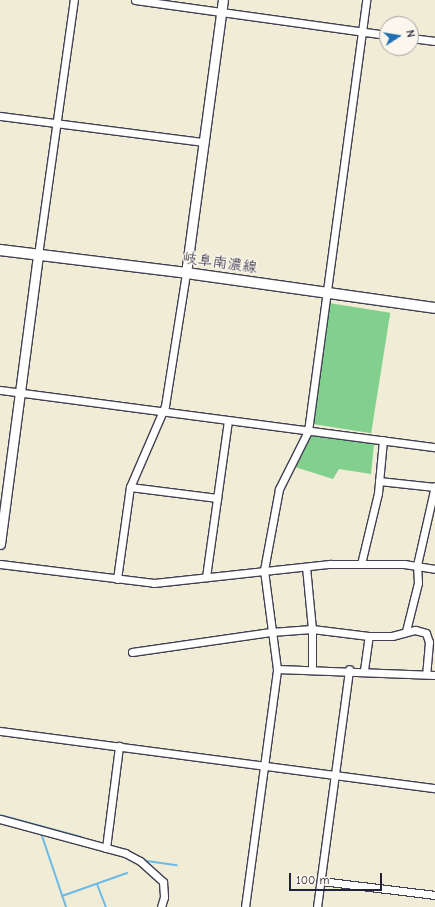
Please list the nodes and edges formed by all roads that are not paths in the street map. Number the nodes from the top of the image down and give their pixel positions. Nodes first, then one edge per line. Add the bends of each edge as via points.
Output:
1 (74, 0) edge
2 (135, 0) edge
3 (222, 0) edge
4 (366, 0) edge
5 (221, 12) junction
6 (362, 31) junction
7 (379, 34) edge
8 (419, 39) edge
9 (435, 42) edge
10 (0, 116) edge
11 (56, 124) junction
12 (204, 142) junction
13 (0, 250) edge
14 (38, 255) junction
15 (186, 273) junction
16 (326, 294) junction
17 (435, 308) edge
18 (0, 390) edge
19 (20, 393) junction
20 (163, 412) junction
21 (228, 420) junction
22 (308, 431) junction
23 (383, 440) junction
24 (435, 447) edge
25 (379, 481) junction
26 (130, 487) junction
27 (435, 487) edge
28 (217, 498) junction
29 (0, 544) edge
30 (0, 564) edge
31 (361, 564) junction
32 (417, 565) junction
33 (306, 567) junction
34 (435, 569) edge
35 (264, 570) junction
36 (206, 577) junction
37 (117, 579) junction
38 (312, 630) junction
39 (406, 631) junction
40 (271, 632) junction
41 (369, 636) junction
42 (132, 652) dead end
43 (277, 669) junction
44 (312, 669) junction
45 (349, 669) junction
46 (364, 670) junction
47 (426, 674) junction
48 (435, 675) edge
49 (0, 731) edge
50 (120, 746) junction
51 (264, 765) junction
52 (335, 775) junction
53 (435, 788) edge
54 (0, 820) edge
55 (106, 848) junction
56 (321, 880) junction
57 (435, 895) edge
58 (161, 907) edge
59 (245, 907) edge
60 (317, 907) edge

1 - 11 street
2 - 5 street
3 - 5 street
4 - 6 street
5 - 6 street
5 - 12 street
6 - 7 street
6 - 16 street
8 - 9 street
10 - 11 street
11 - 12 street
11 - 14 street
12 - 15 street
13 - 14 main road, 岐阜南濃線
14 - 15 main road, 岐阜南濃線
14 - 19 street
15 - 16 main road, 岐阜南濃線
15 - 20 street
16 - 17 main road, 岐阜南濃線
16 - 22 street
18 - 19 street
19 - 20 street
19 - 29 street
20 - 21 street
20 - 26 street
21 - 22 street
21 - 28 street
22 - 23 street
22 - 35 street via 279,489
23 - 24 street
23 - 25 street
25 - 27 street
25 - 31 street
26 - 28 street
26 - 37 street
27 - 32 street
28 - 36 street
30 - 37 street
31 - 32 street
31 - 33 street
32 - 34 street
32 - 39 street via 418,583
33 - 35 street
33 - 38 street
35 - 36 street
35 - 40 street
36 - 37 street via 154,583
38 - 40 street
38 - 41 street
38 - 44 street
39 - 41 street via 392,636
39 - 47 street via 426,633 429,642
40 - 42 street
40 - 43 street
41 - 46 street
43 - 44 street
43 - 51 street
44 - 45 street
45 - 46 street
45 - 52 street
46 - 47 street
47 - 48 street
49 - 50 street
50 - 51 street
50 - 55 street
51 - 52 street
51 - 59 street
52 - 53 street
52 - 56 street
54 - 55 street
55 - 58 street via 140,861 155,873 165,888
56 - 57 street
56 - 60 street

